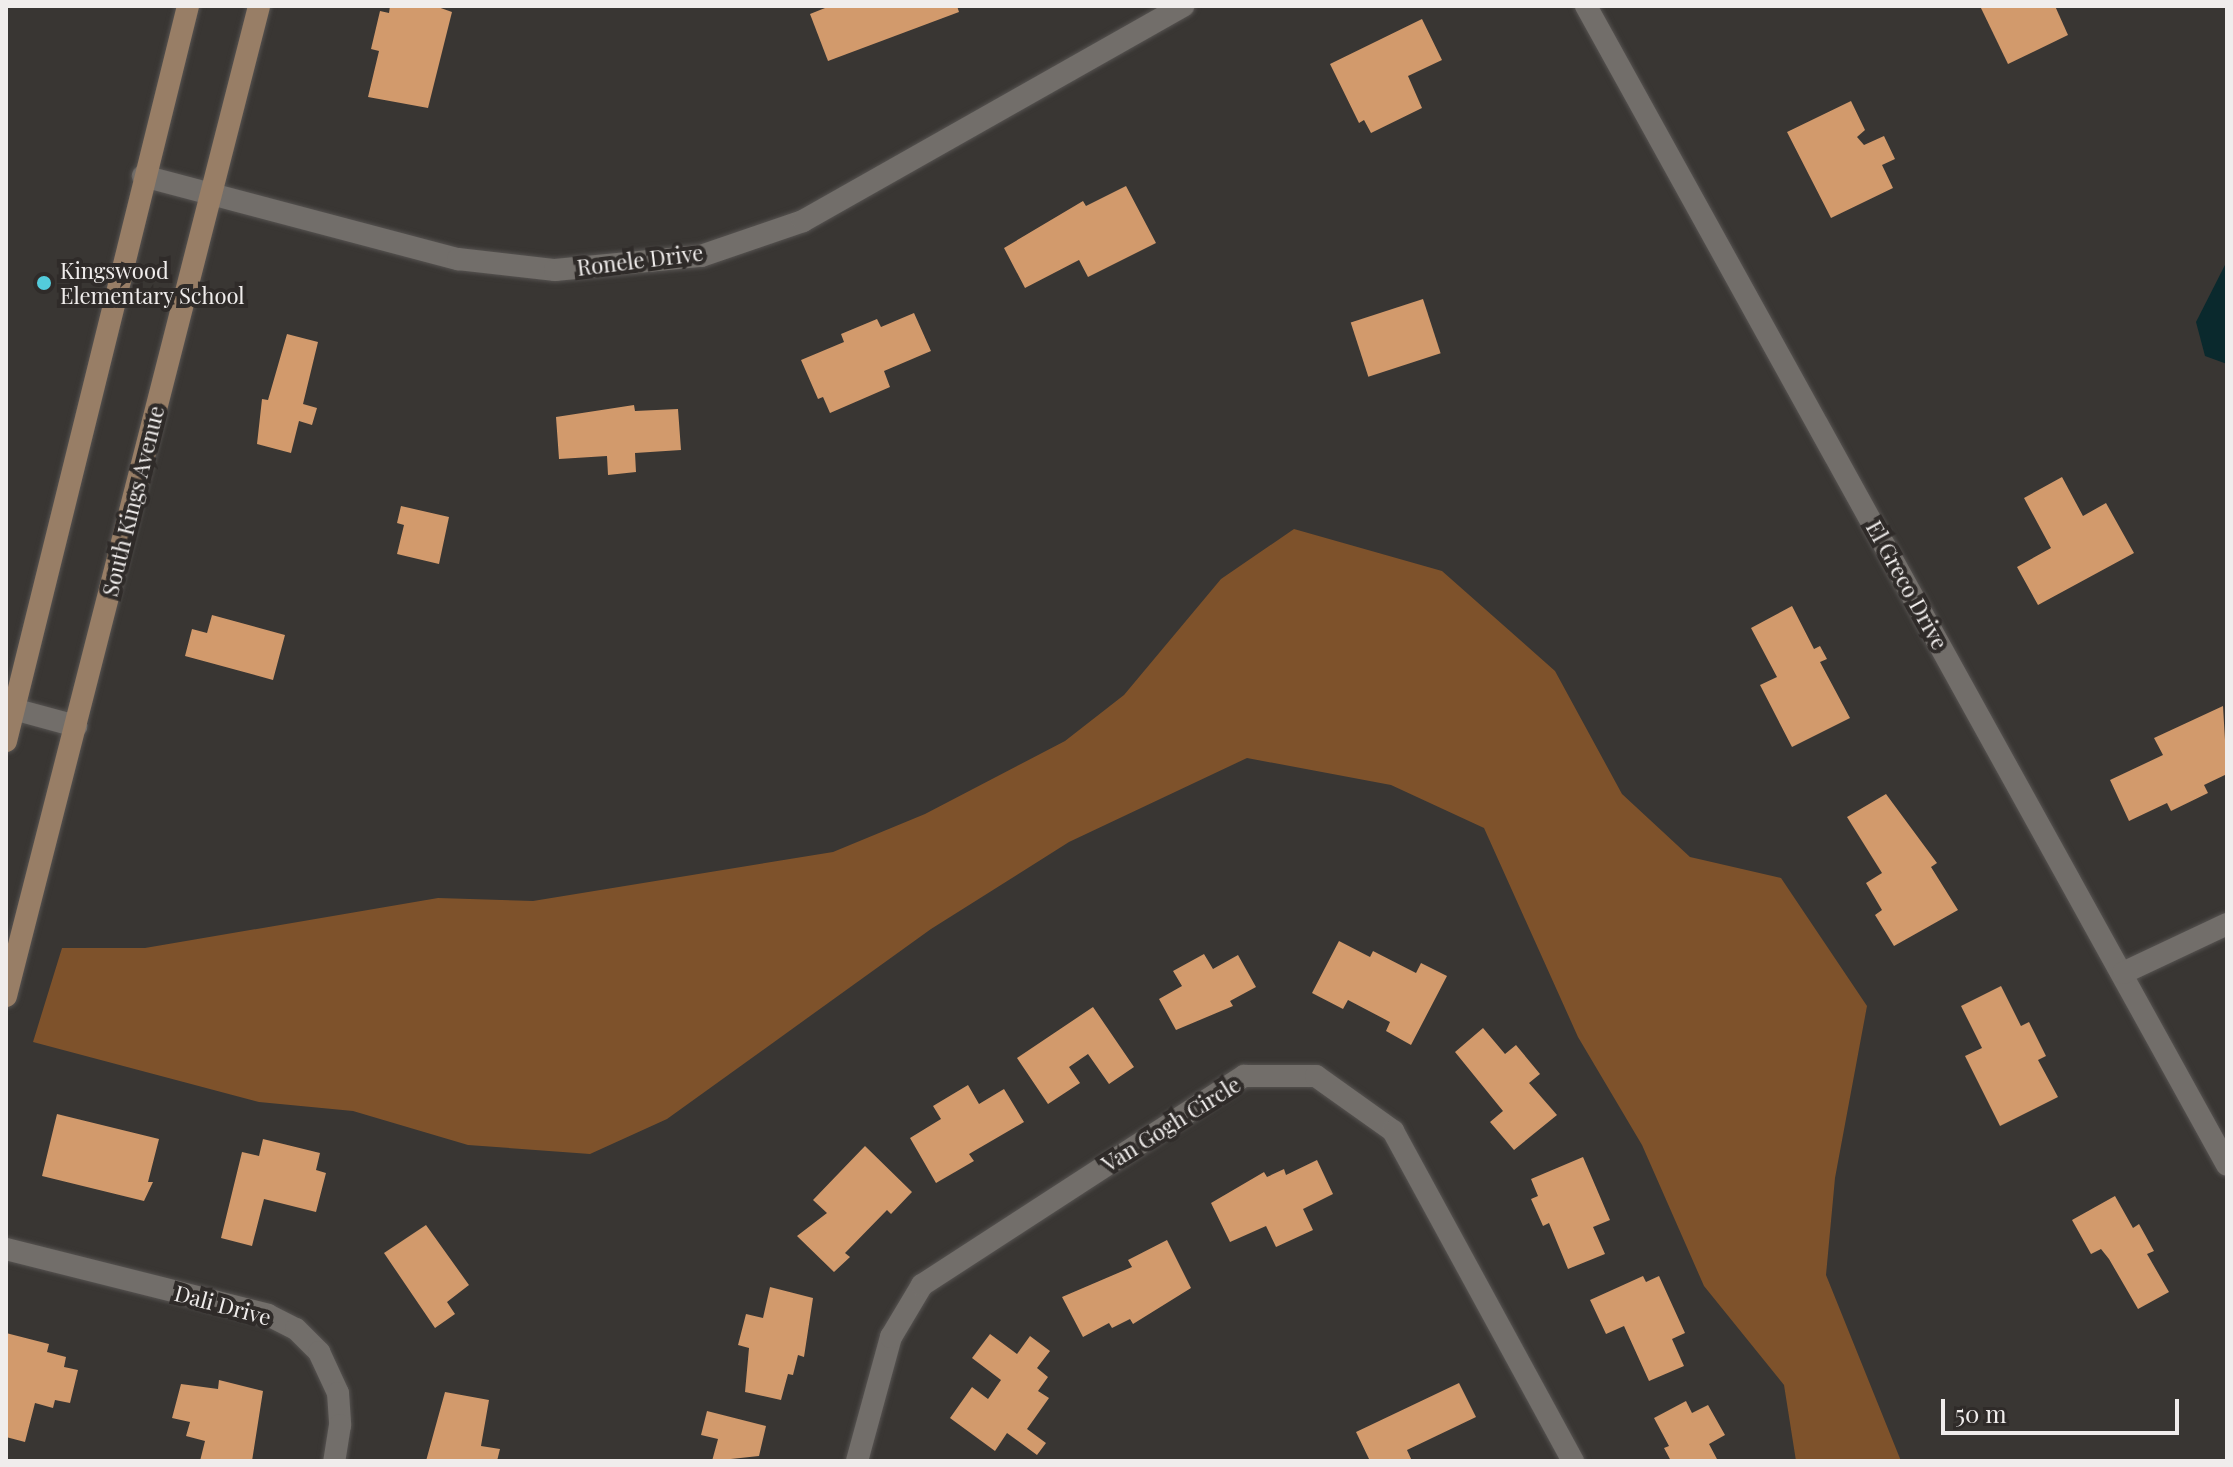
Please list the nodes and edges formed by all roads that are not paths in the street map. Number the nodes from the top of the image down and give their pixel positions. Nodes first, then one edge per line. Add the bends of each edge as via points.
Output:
1 (188, 6) edge
2 (259, 6) edge
3 (1183, 6) edge
4 (1586, 6) edge
5 (143, 176) junction
6 (211, 193) junction
7 (10, 708) edge
8 (76, 726) junction
9 (6, 741) edge
10 (2227, 924) edge
11 (2123, 973) junction
12 (6, 996) edge
13 (2227, 1165) edge
14 (6, 1249) edge
15 (1569, 1460) edge
16 (334, 1461) edge
17 (857, 1461) edge

1 - 5 main road
2 - 6 main road, South Kings Avenue
3 - 6 street, Ronele Drive via 803,221 701,256 607,268 508,266 458,259
4 - 11 street, El Greco Drive
5 - 6 street, Ronele Drive
5 - 7 main road
6 - 8 main road, South Kings Avenue
7 - 8 street
7 - 9 main road
8 - 12 main road, South Kings Avenue
10 - 11 street
11 - 13 street, El Greco Drive
14 - 16 street, Dali Drive via 283,1321 308,1339 334,1382 340,1425
15 - 17 street, Van Gogh Circle via 1393,1131 1316,1076 1244,1076 922,1285 891,1337

